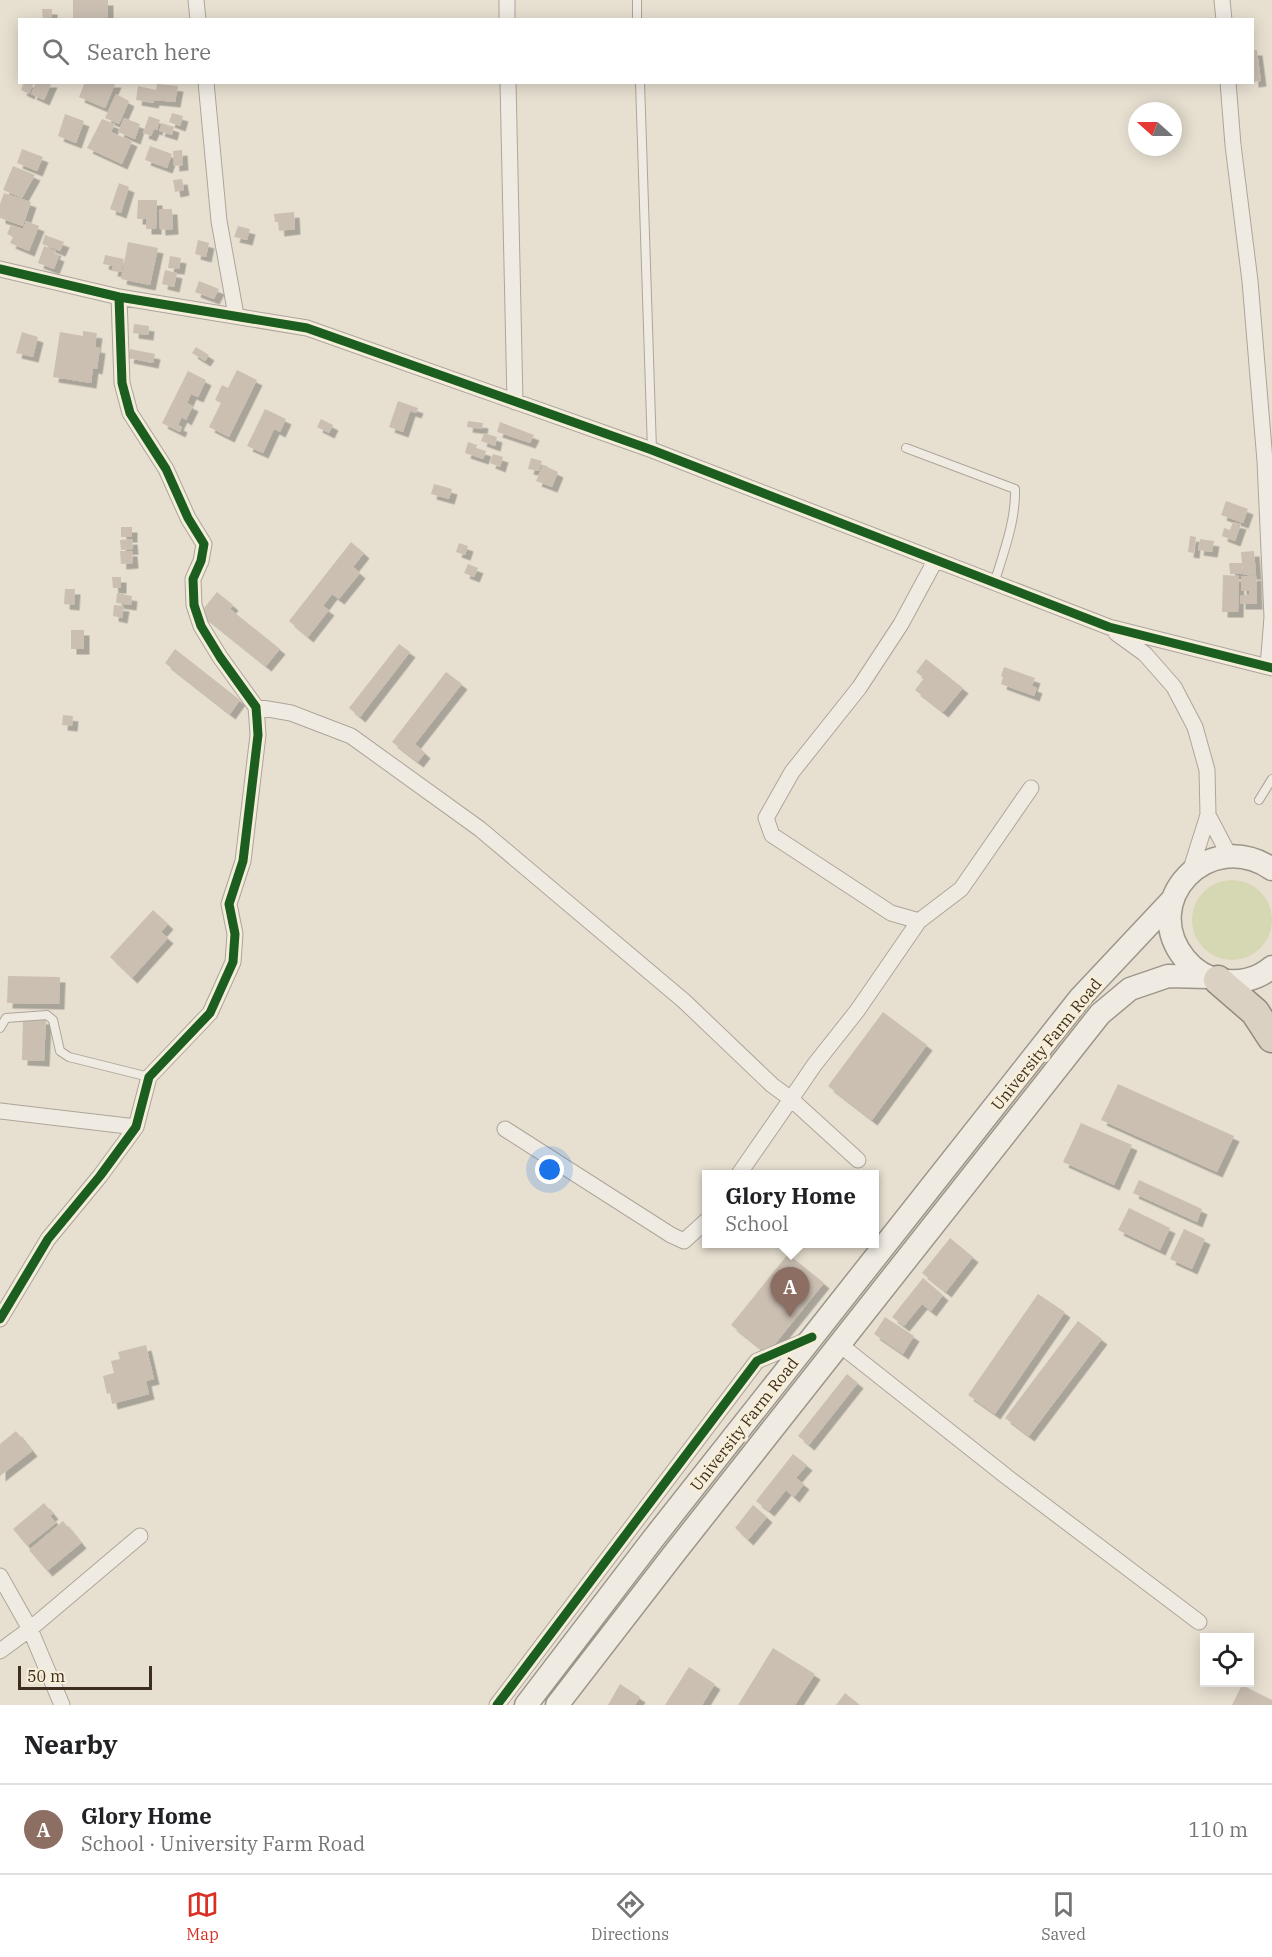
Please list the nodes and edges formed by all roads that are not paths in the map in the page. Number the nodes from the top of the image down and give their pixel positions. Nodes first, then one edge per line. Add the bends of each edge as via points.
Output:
1 (196, 0) edge
2 (507, 0) edge
3 (637, 0) edge
4 (1222, 0) edge
5 (198, 18) edge
6 (507, 18) edge
7 (637, 18) edge
8 (1224, 18) edge
9 (206, 84) edge
10 (508, 84) edge
11 (640, 84) edge
12 (1228, 84) edge
13 (0, 268) edge
14 (119, 297) junction
15 (236, 315) junction
16 (514, 402) junction
17 (906, 448) dead end
18 (652, 450) junction
19 (935, 561) junction
20 (994, 584) junction
21 (1109, 627) junction
22 (1270, 668) edge
23 (256, 707) junction
24 (1272, 779) edge
25 (1031, 788) dead end
26 (1258, 800) dead end
27 (1208, 815) junction
28 (1229, 855) junction
29 (1272, 869) edge
30 (1190, 872) junction
31 (1173, 899) junction
32 (919, 921) junction
33 (1272, 967) edge
34 (1213, 979) junction
35 (0, 1028) edge
36 (1272, 1038) edge
37 (149, 1077) junction
38 (791, 1099) junction
39 (0, 1111) edge
40 (136, 1127) junction
41 (505, 1129) dead end
42 (858, 1160) dead end
43 (742, 1170) edge
44 (702, 1225) edge
45 (0, 1319) edge
46 (812, 1337) junction
47 (839, 1344) junction
48 (140, 1536) dead end
49 (0, 1576) edge
50 (1199, 1622) dead end
51 (30, 1629) junction
52 (0, 1652) edge
53 (62, 1705) edge
54 (497, 1705) edge
55 (526, 1705) edge
56 (557, 1705) edge

1 - 5 street
2 - 6 street
3 - 7 lane
4 - 8 street
9 - 15 street via 219,221
10 - 16 street
11 - 18 lane
12 - 22 street via 1265,461 1272,617
13 - 14 street
14 - 15 street
14 - 23 street via 122,383 130,413 166,469 204,544 193,579 194,605 201,626
15 - 16 street via 307,328
16 - 18 street
17 - 20 lane via 1015,489 1009,532
18 - 19 street
19 - 20 street
19 - 32 street via 901,624 859,688 792,772 766,818 772,835 891,913
20 - 21 street
21 - 22 street
21 - 27 street via 1145,654 1174,687 1195,727 1207,770
23 - 37 street via 258,735 243,861 230,904 235,934 233,962 210,1012
23 - 38 street via 291,713 351,736 480,829 684,1000
24 - 26 lane
25 - 32 street via 960,889
27 - 28 street
27 - 30 street
28 - 29 street via 1261,861
28 - 30 street via 1208,860
30 - 31 street, University Farm Road
31 - 34 street via 1170,922 1176,945 1189,964
31 - 46 street, University Farm Road via 1080,998
32 - 38 street
33 - 34 street, University Farm Road via 1247,980
34 - 36 highway via 1255,1012
34 - 47 street, University Farm Road via 1168,976 1130,989 1100,1014
35 - 37 lane via 6,1018 47,1016 53,1020 60,1051 69,1057
37 - 40 street
38 - 42 street
38 - 43 street
39 - 40 street
40 - 45 street via 48,1239
41 - 44 street via 671,1235 684,1241
46 - 54 street via 757,1361
46 - 55 street, University Farm Road
47 - 50 street via 1007,1478
47 - 56 street, University Farm Road
48 - 51 street
49 - 51 street
51 - 52 street
51 - 53 street

